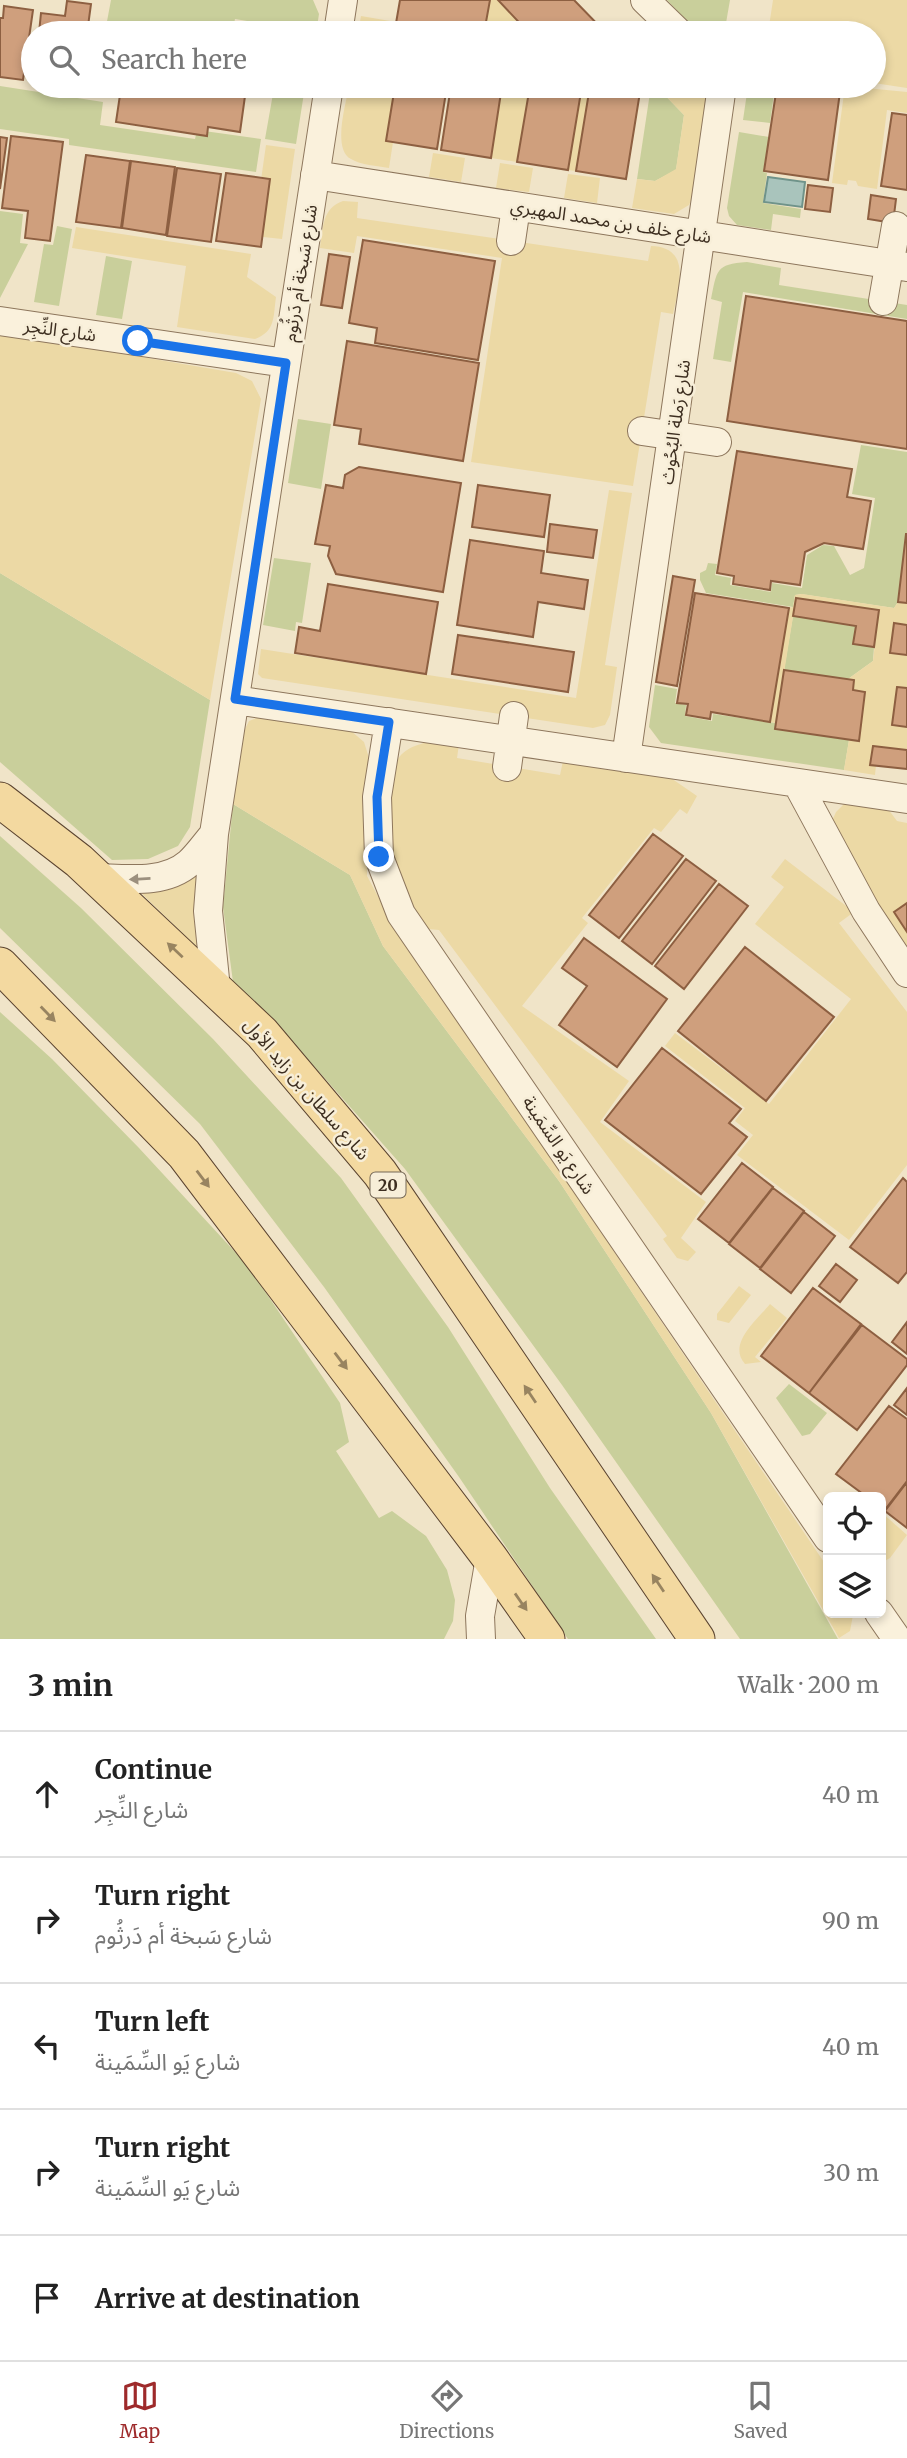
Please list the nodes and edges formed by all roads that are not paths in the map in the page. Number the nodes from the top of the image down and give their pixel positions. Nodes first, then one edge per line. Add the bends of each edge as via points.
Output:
1 (343, 0) edge
2 (645, 0) edge
3 (340, 21) edge
4 (667, 21) edge
5 (327, 98) edge
6 (720, 98) edge
7 (316, 175) junction
8 (516, 206) junction
9 (895, 226) dead end
10 (702, 236) junction
11 (510, 241) dead end
12 (898, 266) edge
13 (883, 301) dead end
14 (0, 321) edge
15 (286, 363) junction
16 (642, 432) dead end
17 (673, 436) junction
18 (717, 442) dead end
19 (235, 699) junction
20 (389, 722) junction
21 (626, 758) junction
22 (797, 783) junction
23 (907, 799) edge
24 (0, 800) edge
25 (214, 834) junction
26 (98, 878) junction
27 (0, 965) edge
28 (907, 974) edge
29 (216, 989) junction
30 (823, 1531) edge
31 (490, 1558) junction
32 (481, 1639) edge
33 (547, 1639) edge
34 (697, 1639) edge

1 - 3 street
2 - 4 street
5 - 7 street, شارع سَبخة أم دَرثُوم
6 - 10 street, شارع رَملة البُحُوث
7 - 8 street, شارع خلف بن محمد المهيري
7 - 15 street, شارع سَبخة أم دَرثُوم
8 - 10 street, شارع خلف بن محمد المهيري
8 - 11 street
9 - 12 street
10 - 12 street, شارع خلف بن محمد المهيري
10 - 17 street, شارع رَملة البُحُوث
12 - 13 street
14 - 15 street, شارع النِّجِر
15 - 19 street, شارع سَبخة أم دَرثُوم
16 - 17 street
17 - 18 street
17 - 21 street, شارع رَملة البُحُوث
19 - 20 street
19 - 25 street, شارع سَبخة أم دَرثُوم
20 - 21 street
20 - 30 street, شارع يَو السِّمَينة via 377,797 379,857 401,914
21 - 22 street
22 - 23 street
22 - 28 street via 866,911
24 - 26 main road, شارع سلطان بن زايد الأول / 20
25 -> 26 street via 190,862 171,874 135,880
25 - 29 street, شارع سَبخة أم دَرثُوم via 208,911
29 -> 26 main road, شارع سلطان بن زايد الأول / 20
27 -> 31 main road via 184,1154
34 -> 29 main road, شارع سلطان بن زايد الأول / 20 via 380,1173 262,1032
31 - 32 street via 480,1616
31 -> 33 main road

